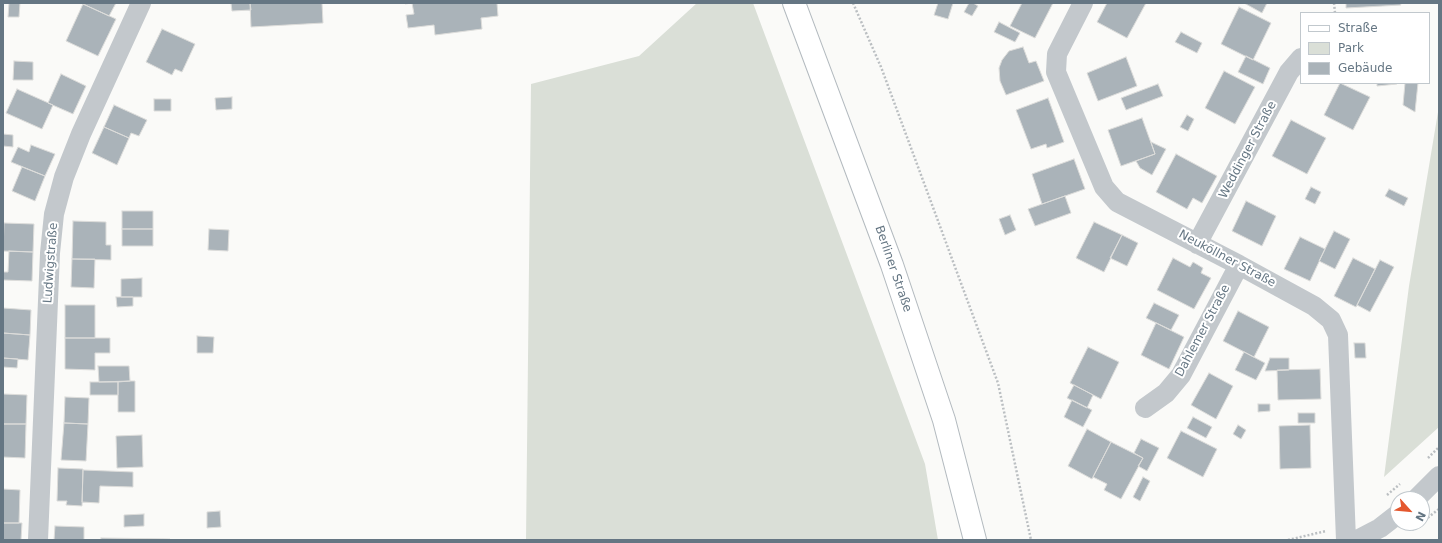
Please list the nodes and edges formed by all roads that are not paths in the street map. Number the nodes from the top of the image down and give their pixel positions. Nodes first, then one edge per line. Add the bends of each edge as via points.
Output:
1 (141, 3) edge
2 (794, 3) edge
3 (1083, 3) edge
4 (1300, 59) edge
5 (1197, 244) junction
6 (1239, 265) junction
7 (1145, 408) dead end
8 (1439, 476) edge
9 (1424, 491) edge
10 (1390, 520) edge
11 (1346, 532) edge
12 (38, 540) edge
13 (975, 540) edge
14 (1357, 540) edge

1 - 12 street, Ludwigstraße via 81,134 64,177 54,214
2 - 13 street, Berliner Straße via 895,273 944,420
3 - 5 street, Neuköllner Straße via 1057,54 1056,72 1104,187 1117,202
4 - 5 street, Weddinger Straße via 1289,72
5 - 6 street, Neuköllner Straße
6 - 7 street, Dahlemer Straße via 1181,376 1166,393
6 - 11 street, Neuköllner Straße via 1314,306 1332,320 1338,335
8 - 9 street
10 - 14 street

